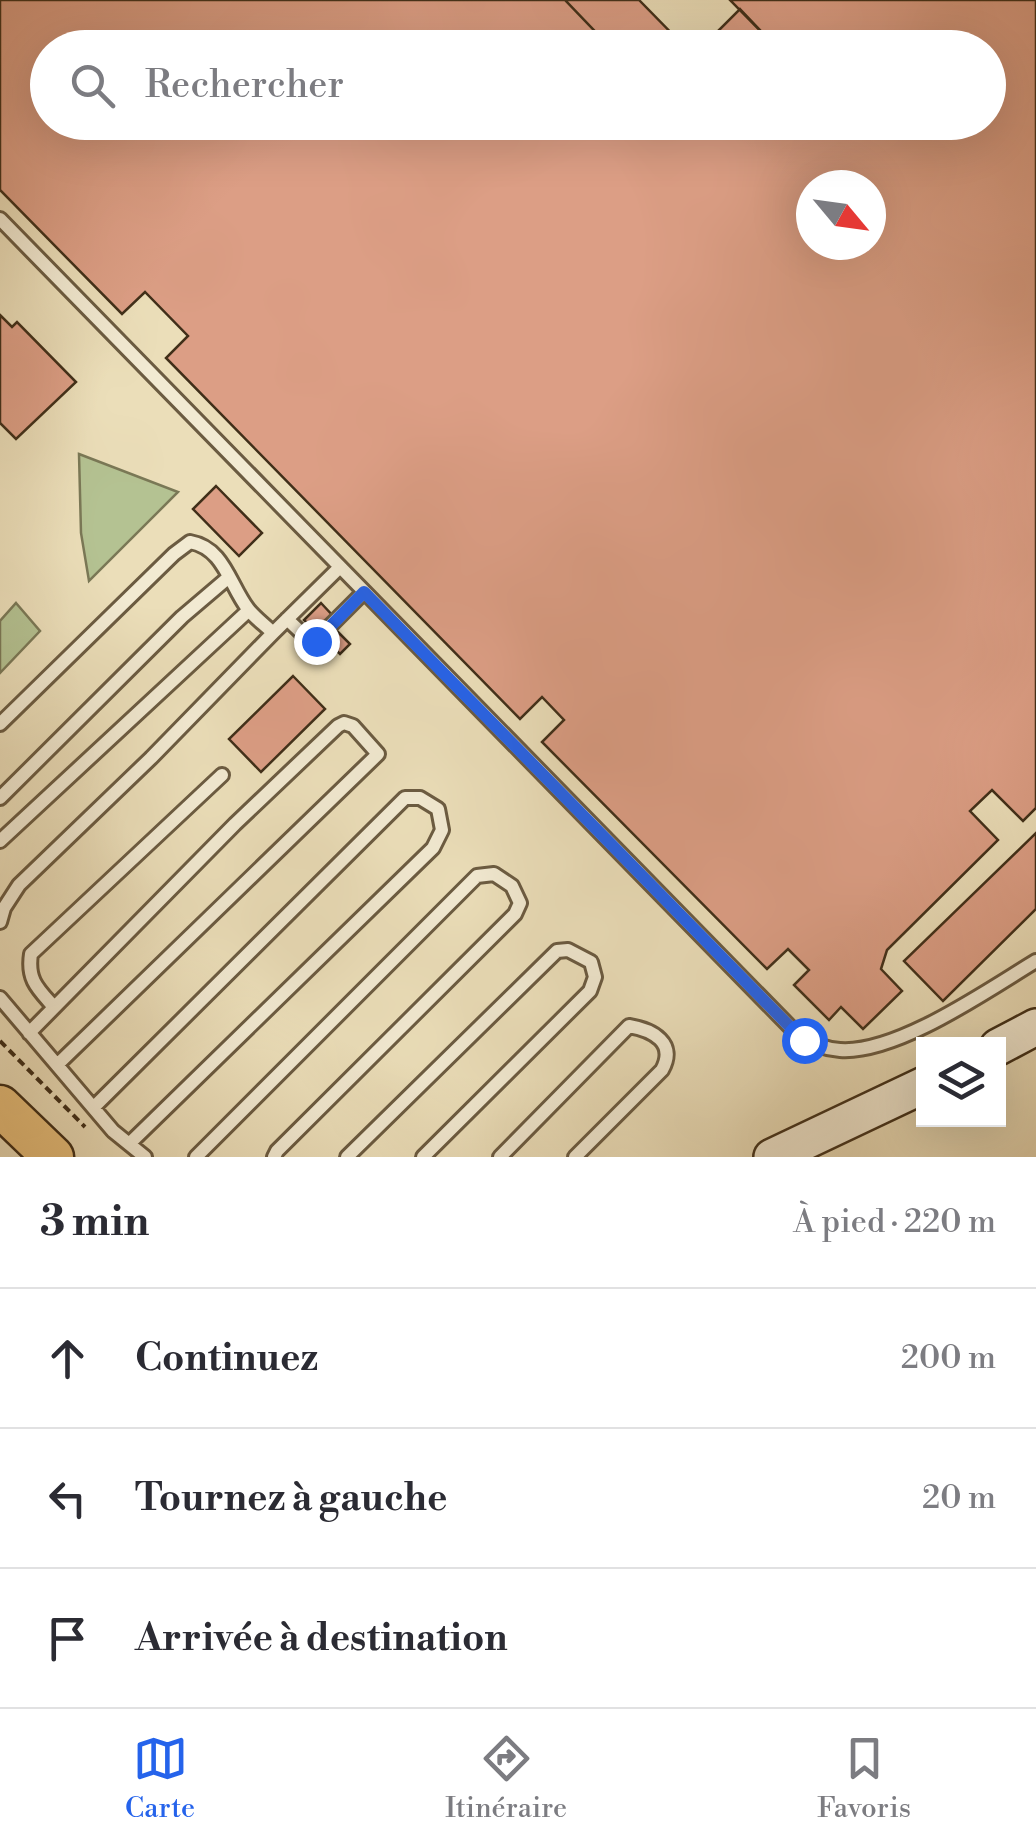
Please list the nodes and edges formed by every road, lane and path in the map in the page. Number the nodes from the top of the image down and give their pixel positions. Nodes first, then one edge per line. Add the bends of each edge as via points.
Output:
1 (0, 219) edge
2 (340, 567) junction
3 (229, 577) junction
4 (364, 592) junction
5 (249, 610) junction
6 (287, 619) junction
7 (272, 633) junction
8 (0, 724) edge
9 (222, 775) dead end
10 (0, 798) edge
11 (0, 840) edge
12 (0, 920) edge
13 (1036, 961) edge
14 (0, 998) edge
15 (54, 1007) junction
16 (1036, 1027) edge
17 (30, 1033) junction
18 (0, 1041) edge
19 (1006, 1043) edge
20 (57, 1065) junction
21 (916, 1089) edge
22 (0, 1106) edge
23 (94, 1108) junction
24 (850, 1120) junction
25 (94, 1135) dead end
26 (129, 1144) junction
27 (53, 1157) edge
28 (145, 1157) edge
29 (196, 1157) edge
30 (274, 1157) edge
31 (347, 1157) edge
32 (422, 1157) edge
33 (500, 1157) edge
34 (576, 1157) edge
35 (772, 1157) edge
36 (810, 1157) edge

1 - 2 lane
2 - 4 lane
2 - 6 lane
3 - 5 lane
3 - 8 lane via 214,551 190,542
3 - 10 lane
4 - 6 lane via 316,641
4 - 13 lane via 804,1040 839,1050 885,1042 949,1015
5 - 7 lane
5 - 11 lane
6 - 7 lane
7 - 12 lane via 18,885
9 - 15 lane via 31,954 29,970
14 - 17 lane
15 - 17 lane
15 - 20 lane via 338,726 352,726 378,754
16 - 19 street
17 - 20 lane
18 - 25 path
20 - 23 lane
21 - 24 street
22 - 27 main road
23 - 26 lane
23 - 26 lane via 406,798 438,809 442,830 433,848
24 - 35 street
24 - 36 street
26 - 28 lane
29 - 30 lane via 478,876 494,874 512,886 520,903 514,914
31 - 32 lane via 557,951 590,962 590,992
33 - 34 lane via 630,1026 654,1034 666,1047 662,1070

